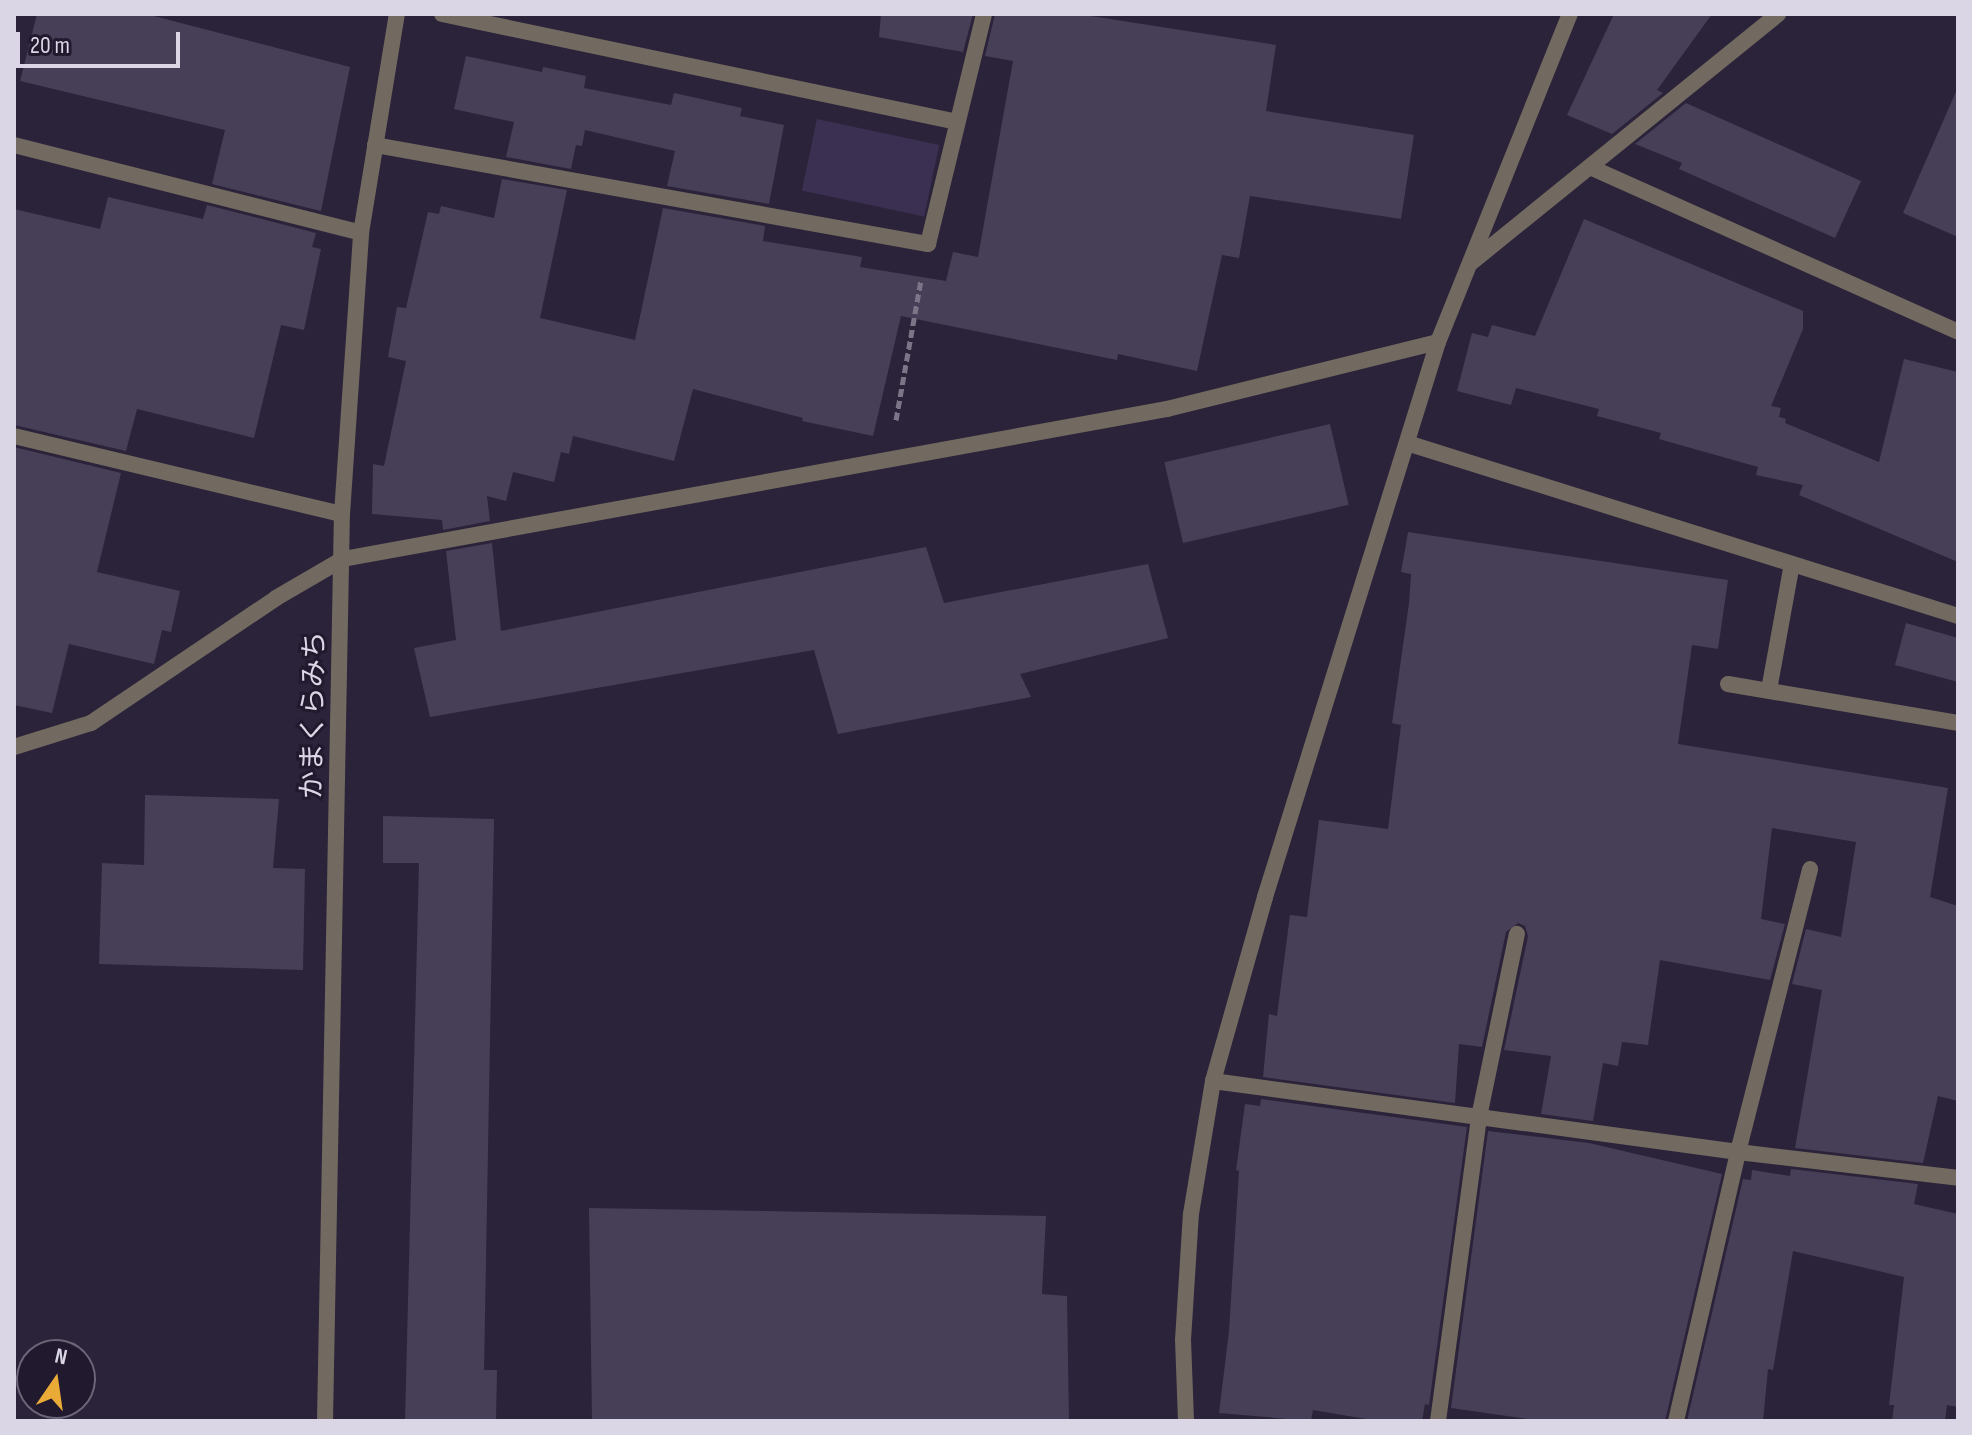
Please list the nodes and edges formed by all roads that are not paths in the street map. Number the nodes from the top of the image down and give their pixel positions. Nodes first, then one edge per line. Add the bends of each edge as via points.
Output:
1 (397, 14) edge
2 (442, 14) edge
3 (984, 14) edge
4 (1570, 14) edge
5 (1778, 14) edge
6 (957, 122) junction
7 (14, 145) edge
8 (375, 145) junction
9 (1592, 168) junction
10 (361, 233) junction
11 (1470, 263) junction
12 (1958, 332) edge
13 (1438, 342) junction
14 (14, 436) edge
15 (1407, 443) junction
16 (342, 514) junction
17 (343, 559) junction
18 (1792, 564) junction
19 (1958, 616) edge
20 (1728, 684) dead end
21 (1769, 690) junction
22 (1958, 723) edge
23 (14, 747) edge
24 (1810, 869) dead end
25 (1517, 934) dead end
26 (1213, 1081) junction
27 (1479, 1117) junction
28 (1738, 1152) junction
29 (1958, 1178) edge
30 (325, 1421) edge
31 (1186, 1421) edge
32 (1438, 1421) edge
33 (1676, 1421) edge

1 - 8 street, かまくらみち
2 - 6 street
3 - 6 street
4 - 11 street
5 - 9 street
6 - 8 street via 928,244
7 - 10 street
8 - 10 street, かまくらみち
9 - 11 street
9 - 12 street
10 - 16 street, かまくらみち
11 - 13 street
13 - 15 street
13 - 17 street via 1167,409
14 - 16 street
15 - 18 street
15 - 26 street
16 - 17 street, かまくらみち
17 - 23 street via 91,723
17 - 30 street, かまくらみち
18 - 19 street
18 - 21 street
20 - 21 street
21 - 22 street
24 - 28 street
25 - 27 street
26 - 27 street
26 - 31 street via 1191,1214 1183,1340
27 - 28 street
27 - 32 street
28 - 29 street
28 - 33 street

